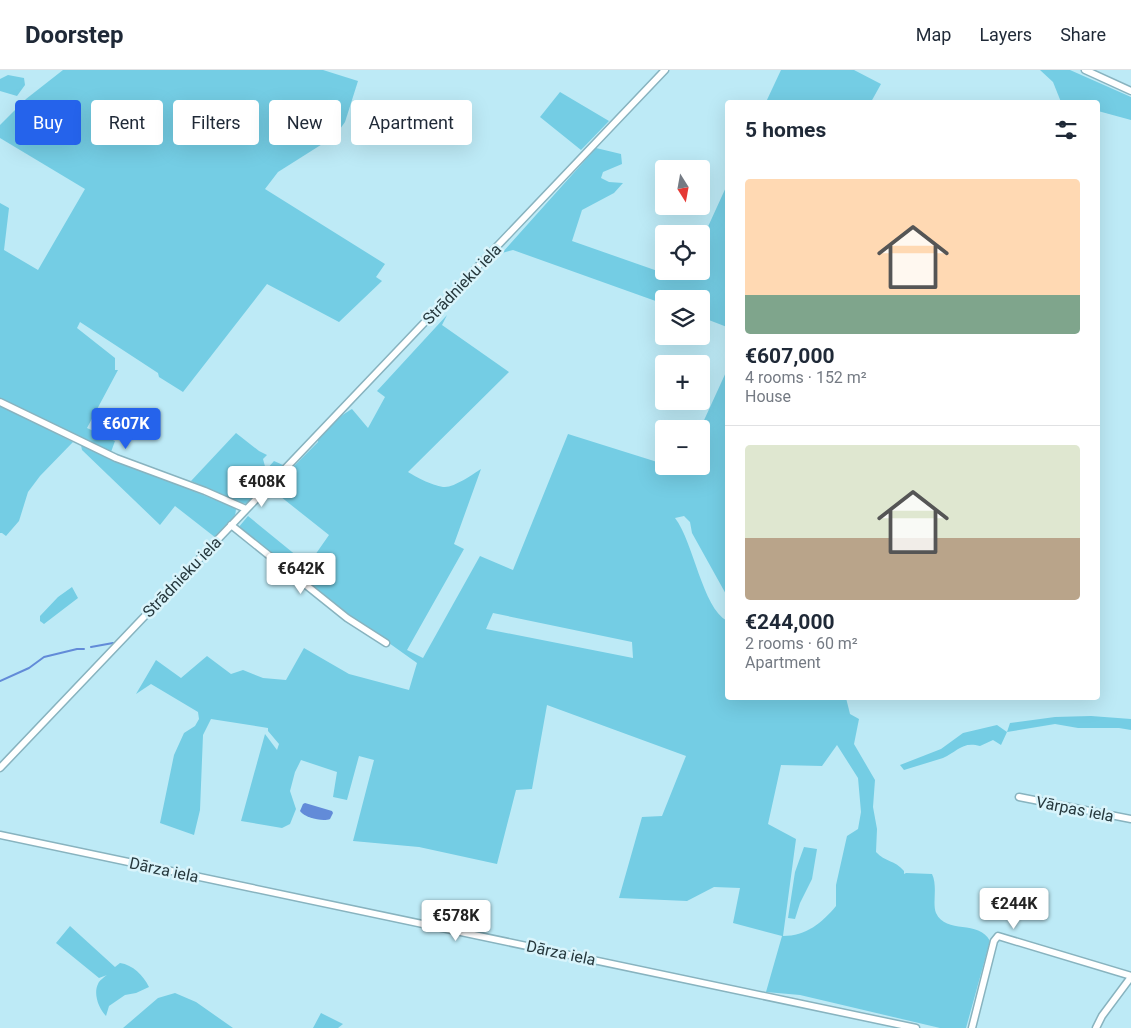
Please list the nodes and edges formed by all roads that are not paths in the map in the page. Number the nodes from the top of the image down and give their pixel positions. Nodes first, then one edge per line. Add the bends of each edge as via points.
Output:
1 (664, 70) edge
2 (1086, 70) edge
3 (1131, 91) edge
4 (0, 402) edge
5 (246, 509) junction
6 (231, 525) junction
7 (386, 643) dead end
8 (0, 768) edge
9 (1019, 797) dead end
10 (1131, 820) edge
11 (0, 835) edge
12 (1131, 976) edge
13 (916, 1028) edge
14 (972, 1028) edge
15 (1096, 1028) edge

1 - 5 street, Strādnieku iela
2 - 3 street
4 - 5 street via 116,458
5 - 6 street, Strādnieku iela
6 - 7 street via 347,618
6 - 8 street, Strādnieku iela
9 - 10 street, Vārpas iela
11 - 13 street, Dārza iela
12 - 14 street via 998,936
12 - 15 street

